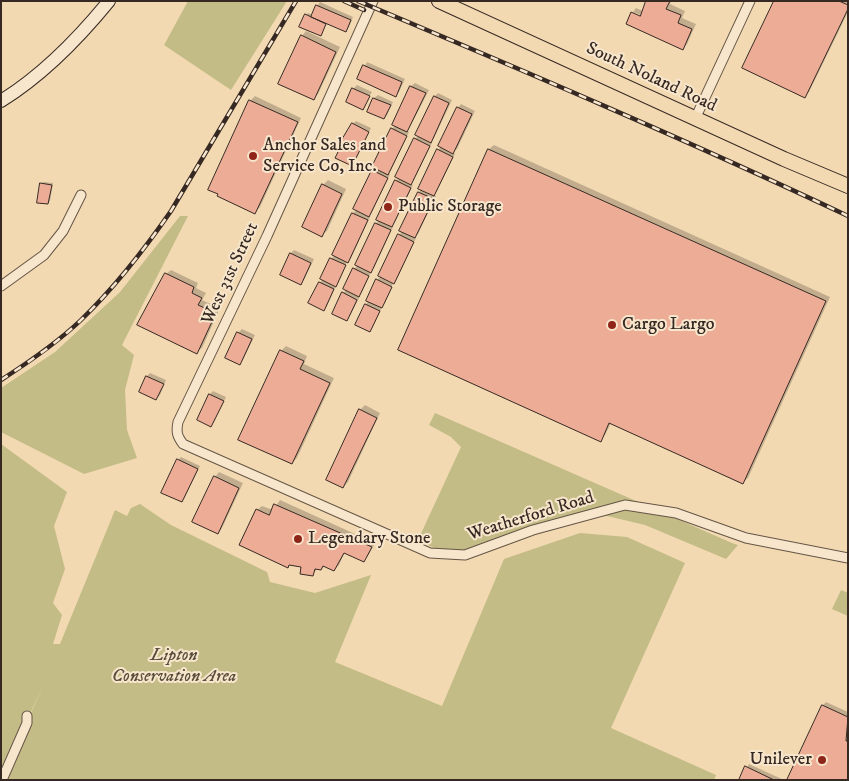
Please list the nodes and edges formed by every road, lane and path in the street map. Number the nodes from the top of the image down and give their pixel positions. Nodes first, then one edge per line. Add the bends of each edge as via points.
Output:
1 (109, 1) edge
2 (373, 1) edge
3 (439, 1) edge
4 (750, 1) edge
5 (1, 102) edge
6 (696, 119) junction
7 (848, 186) edge
8 (81, 194) dead end
9 (1, 286) edge
10 (181, 442) joint
11 (848, 558) edge
12 (26, 716) dead end
13 (2, 780) edge

1 - 5 street via 55,59
2 - 10 street, West 31st Street via 267,236 178,422 176,432
3 - 6 main road, South Noland Road
4 - 6 street
6 - 7 main road, South Noland Road
8 - 9 street via 63,231 44,255
10 - 11 street, Weatherford Road via 430,553 465,555 533,530 625,506 676,512 746,538
12 - 13 street via 27,723

